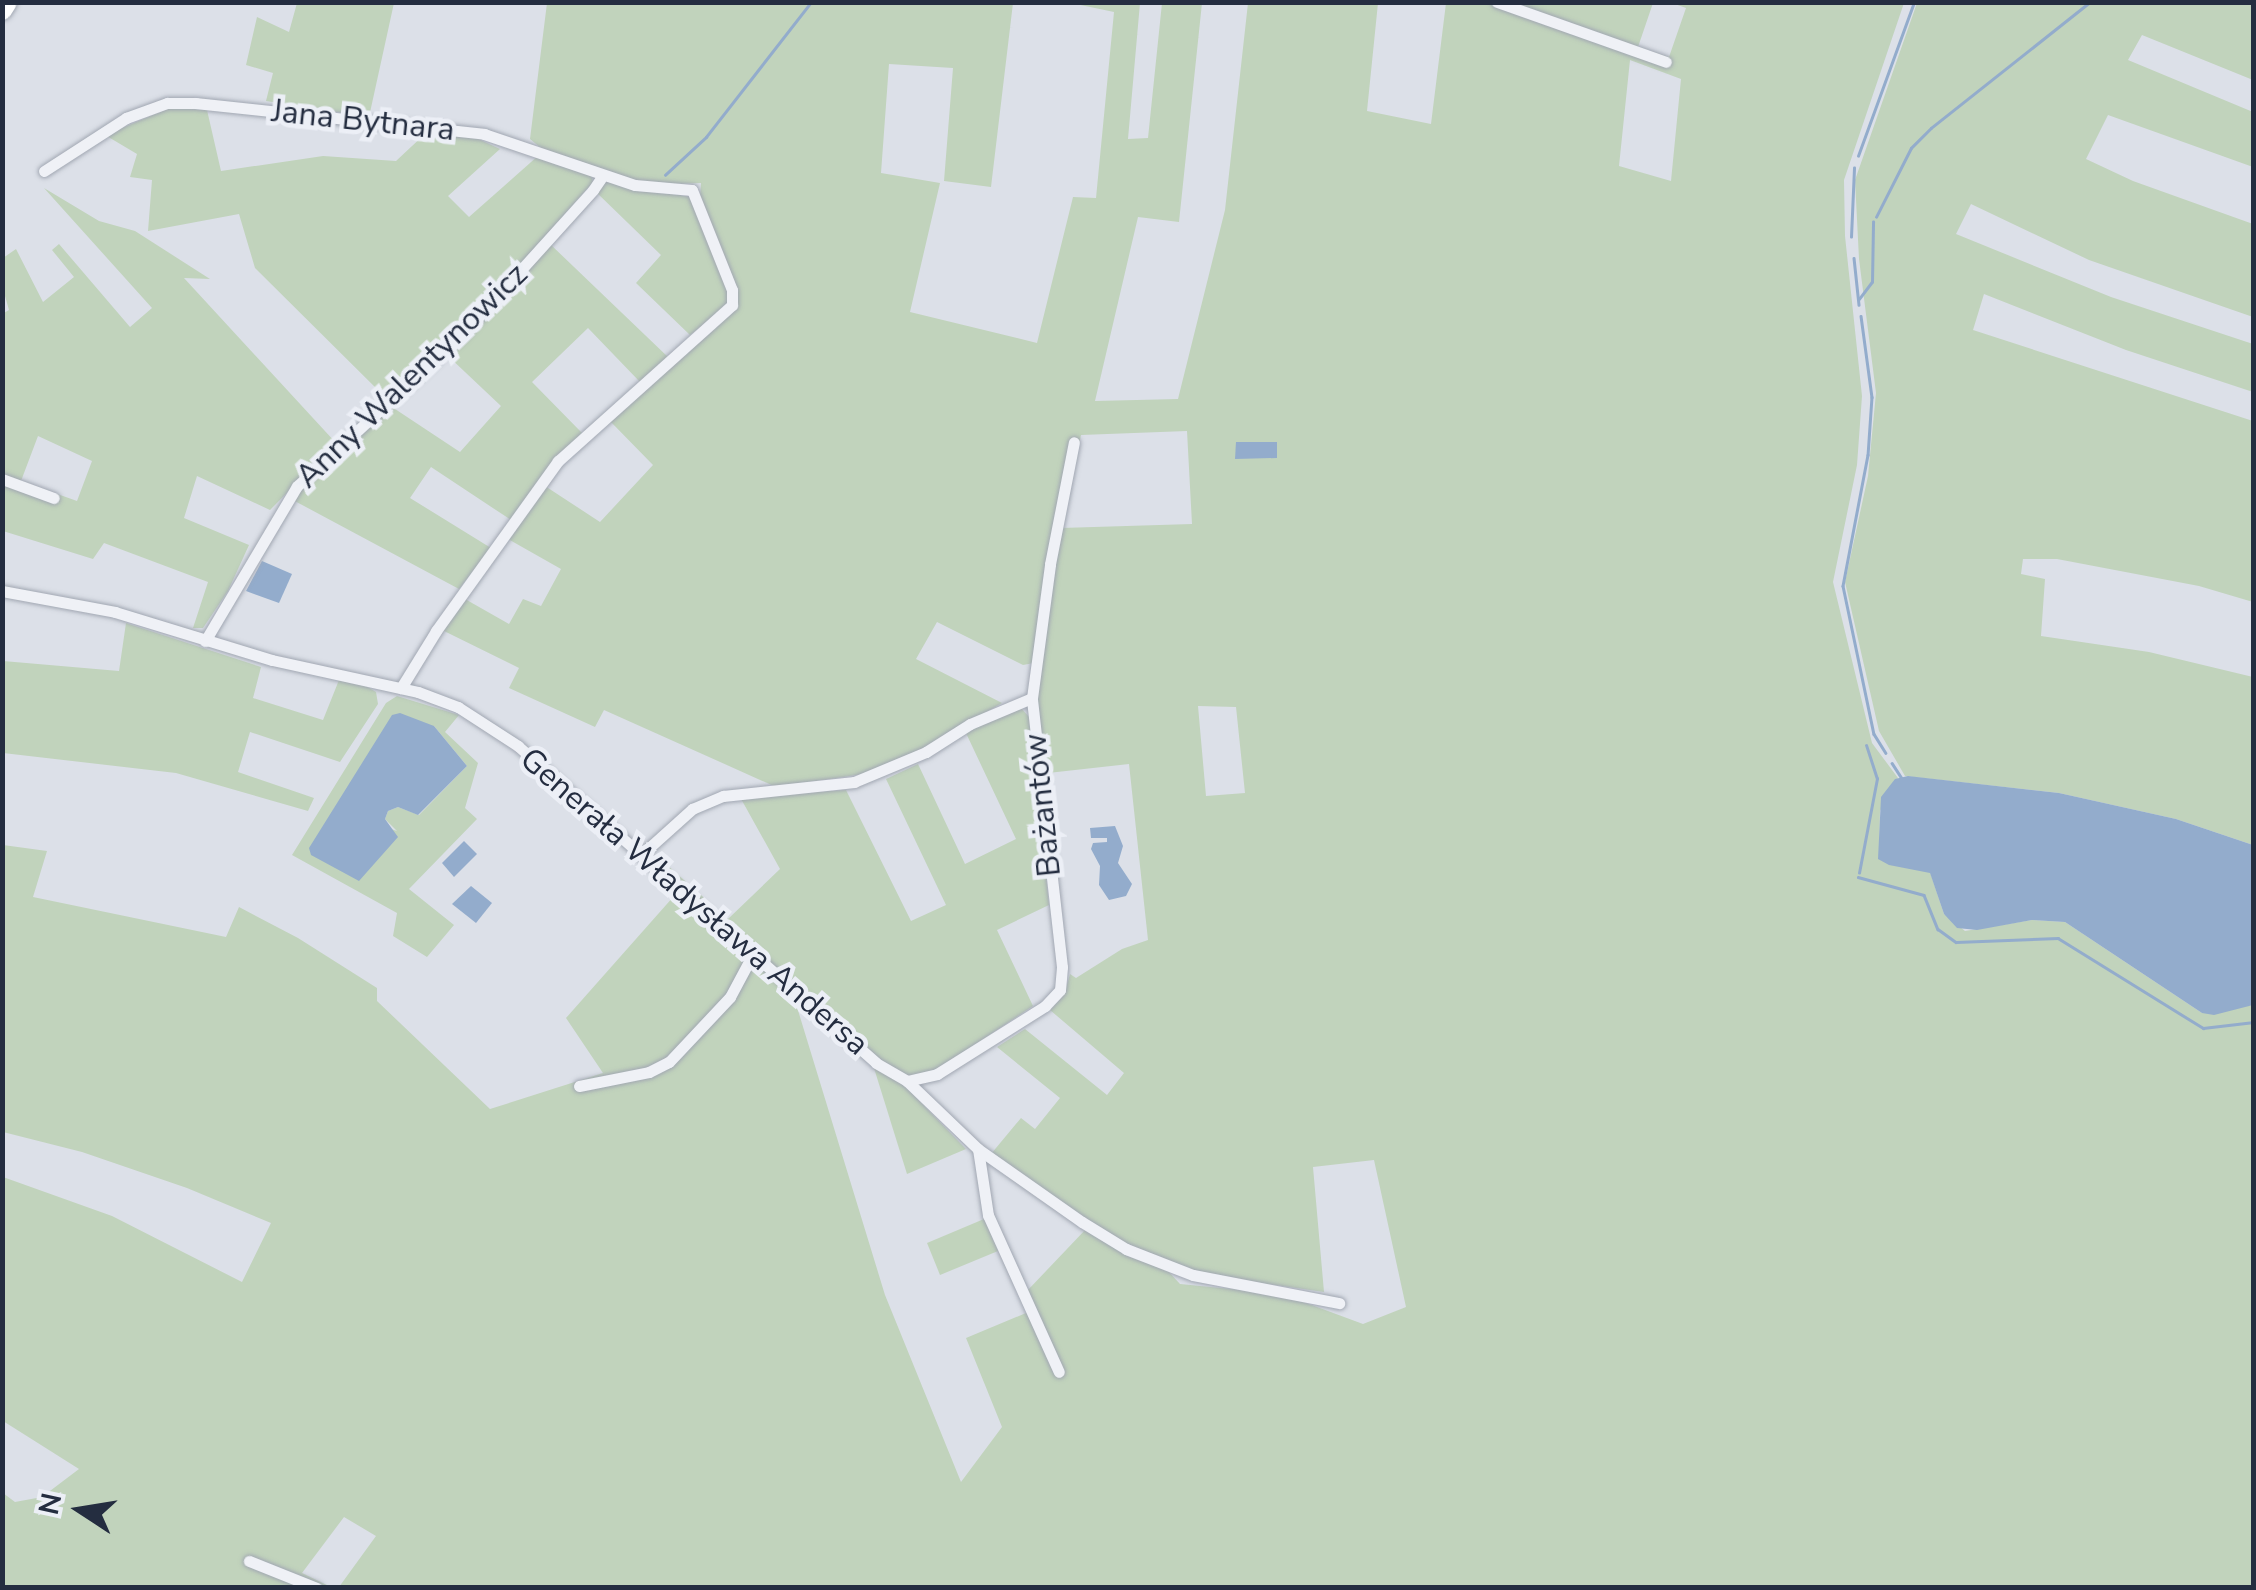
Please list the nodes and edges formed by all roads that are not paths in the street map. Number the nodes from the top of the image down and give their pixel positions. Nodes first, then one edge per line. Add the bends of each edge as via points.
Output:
1 (7, 2) edge
2 (1497, 2) edge
3 (2, 10) edge
4 (1666, 62) dead end
5 (44, 171) dead end
6 (602, 174) junction
7 (1074, 442) dead end
8 (2, 479) edge
9 (54, 498) dead end
10 (2, 591) edge
11 (205, 640) junction
12 (401, 688) junction
13 (1032, 698) junction
14 (641, 855) junction
15 (753, 954) junction
16 (907, 1082) junction
17 (579, 1086) dead end
18 (978, 1149) junction
19 (1339, 1304) dead end
20 (1060, 1372) dead end
21 (249, 1561) dead end
22 (317, 1588) edge

1 - 3 main road
2 - 4 street
5 - 6 street, Jana Bytnara via 126,118 180,102 484,134
6 - 11 street, Anny Walentynowicz via 462,336 297,486
6 - 12 street, Jana Bytnara via 645,188 692,190 732,305 558,462
7 - 13 street, Bażantów
8 - 9 street
10 - 11 street, Generała Władysława Andersa via 115,612
11 - 12 street, Generała Władysława Andersa
12 - 14 street, Generała Władysława Andersa via 458,707 496,730
13 - 14 street via 854,782 723,796 692,809
13 - 16 street, Bażantów via 1060,990 937,1074
14 - 15 street, Generała Władysława Andersa
15 - 16 street, Generała Władysława Andersa via 876,1063
15 - 17 street via 730,997 669,1062
16 - 18 street, Generała Władysława Andersa
18 - 19 street, Generała Władysława Andersa via 1141,1256 1210,1280
18 - 20 street via 988,1216
21 - 22 street

